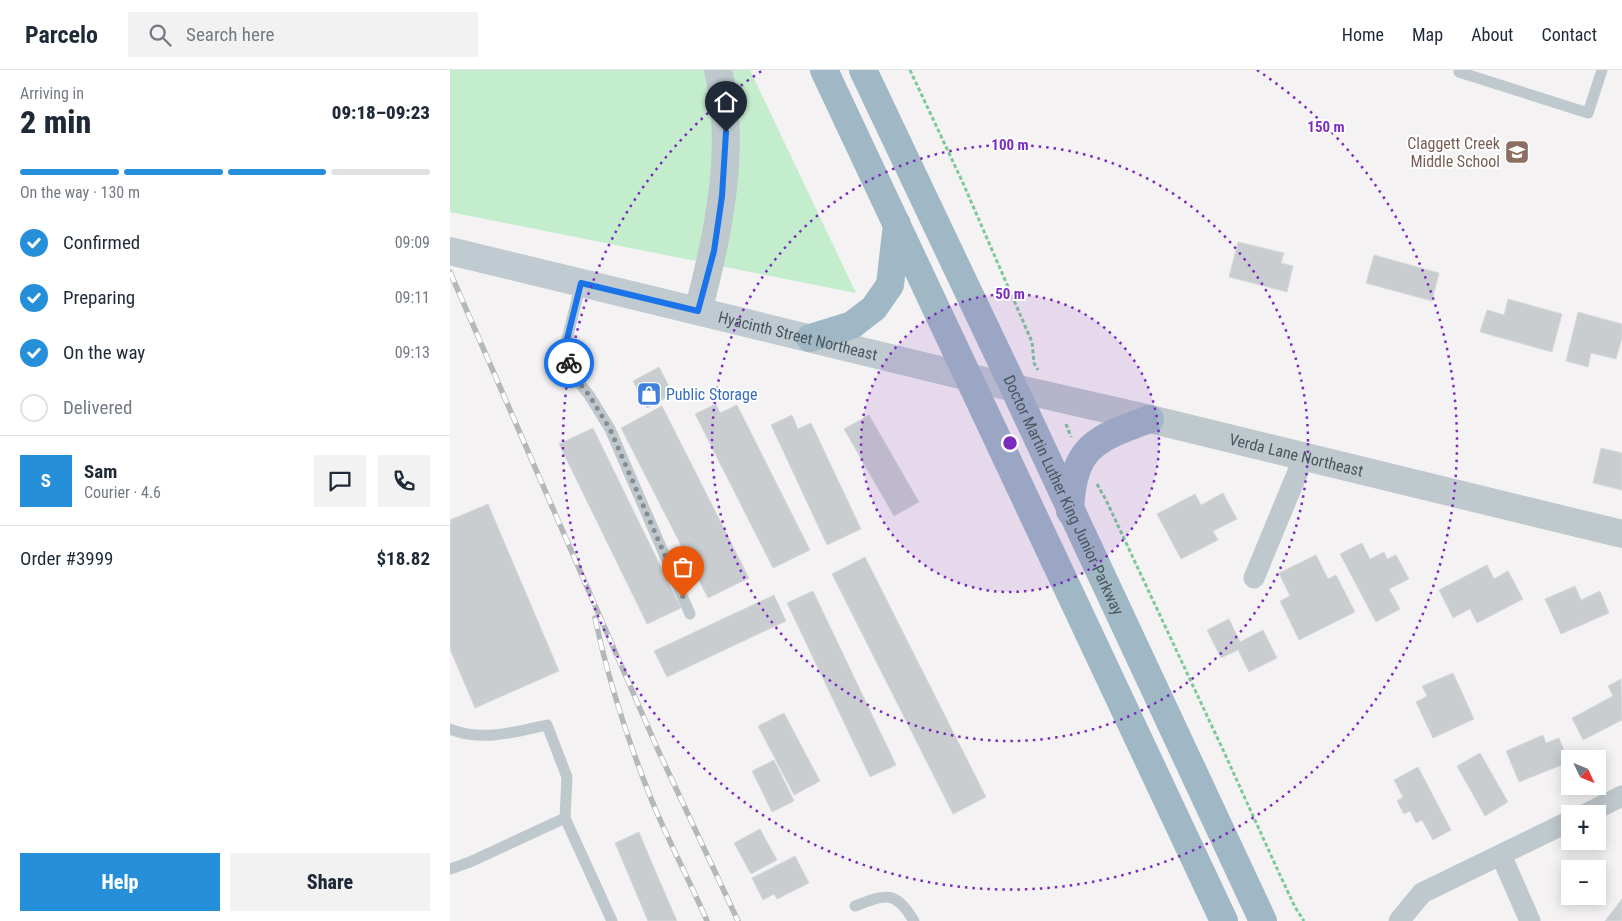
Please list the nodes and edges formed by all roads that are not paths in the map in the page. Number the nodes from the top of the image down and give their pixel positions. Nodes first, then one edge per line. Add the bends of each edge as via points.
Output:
1 (718, 70) edge
2 (824, 70) edge
3 (863, 70) edge
4 (1460, 70) edge
5 (1602, 70) edge
6 (897, 224) junction
7 (450, 251) edge
8 (581, 283) junction
9 (698, 311) junction
10 (810, 338) junction
11 (970, 378) junction
12 (1014, 388) junction
13 (1150, 419) junction
14 (1304, 457) junction
15 (1070, 511) junction
16 (1622, 534) edge
17 (1254, 578) dead end
18 (690, 614) dead end
19 (450, 729) edge
20 (1622, 796) edge
21 (1604, 805) edge
22 (565, 818) junction
23 (1561, 825) edge
24 (1501, 855) junction
25 (450, 869) edge
26 (855, 906) dead end
27 (612, 921) edge
28 (914, 921) edge
29 (1224, 921) edge
30 (1263, 921) edge
31 (1399, 921) edge
32 (1530, 921) edge

1 - 9 street via 726,132 722,196 714,251
2 - 6 highway
3 - 12 highway, Doctor Martin Luther King Junior Parkway
4 - 5 lane via 1588,113
6 - 10 highway via 890,284 874,308 852,325
6 - 11 highway
7 - 8 main road, Hyacinth Street Northeast
8 - 9 main road, Hyacinth Street Northeast
8 - 18 lane via 565,347 572,374 610,429
9 - 10 main road, Hyacinth Street Northeast
10 - 11 main road, Hyacinth Street Northeast
11 - 12 main road, Verda Lane Northeast
11 - 29 highway
12 - 13 street, Verda Lane Northeast
12 - 15 highway, Doctor Martin Luther King Junior Parkway
13 - 14 street, Verda Lane Northeast
13 - 15 highway via 1110,434 1081,458 1071,488
14 - 16 street, Verda Lane Northeast
14 - 17 street
15 - 30 highway, Doctor Martin Luther King Junior Parkway
19 - 22 lane via 463,734 496,736 547,725 567,777
20 - 21 street
22 - 25 lane
22 - 27 lane
23 - 24 street
24 - 31 street via 1422,893
24 - 32 street
26 - 28 lane via 879,897 894,898 904,905

